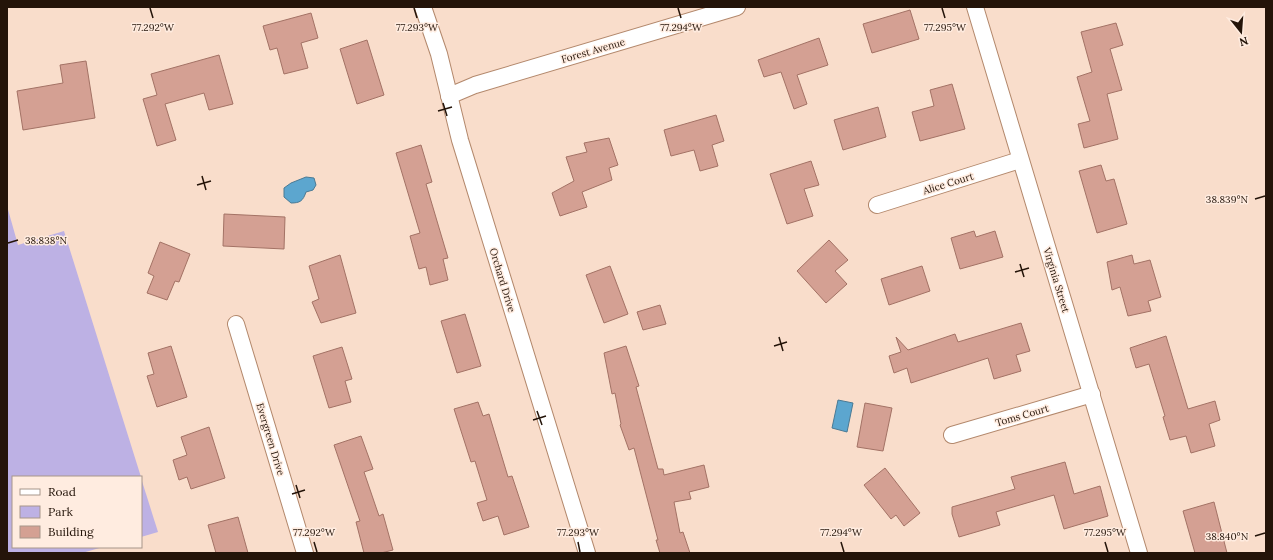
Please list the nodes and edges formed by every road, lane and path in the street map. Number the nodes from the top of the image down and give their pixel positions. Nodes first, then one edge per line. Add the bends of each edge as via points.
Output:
1 (423, 7) edge
2 (737, 7) edge
3 (975, 7) edge
4 (449, 96) junction
5 (1020, 160) junction
6 (877, 205) dead end
7 (236, 324) dead end
8 (1092, 394) junction
9 (952, 435) dead end
10 (305, 553) edge
11 (588, 553) edge
12 (1140, 553) edge

1 - 4 street, Orchard Drive via 439,54
2 - 4 street, Forest Avenue via 475,85
3 - 5 street, Virginia Street
4 - 11 street, Orchard Drive via 460,140
5 - 6 street, Alice Court
5 - 8 street, Virginia Street
7 - 10 street, Evergreen Drive
8 - 9 street, Toms Court
8 - 12 street, Virginia Street

